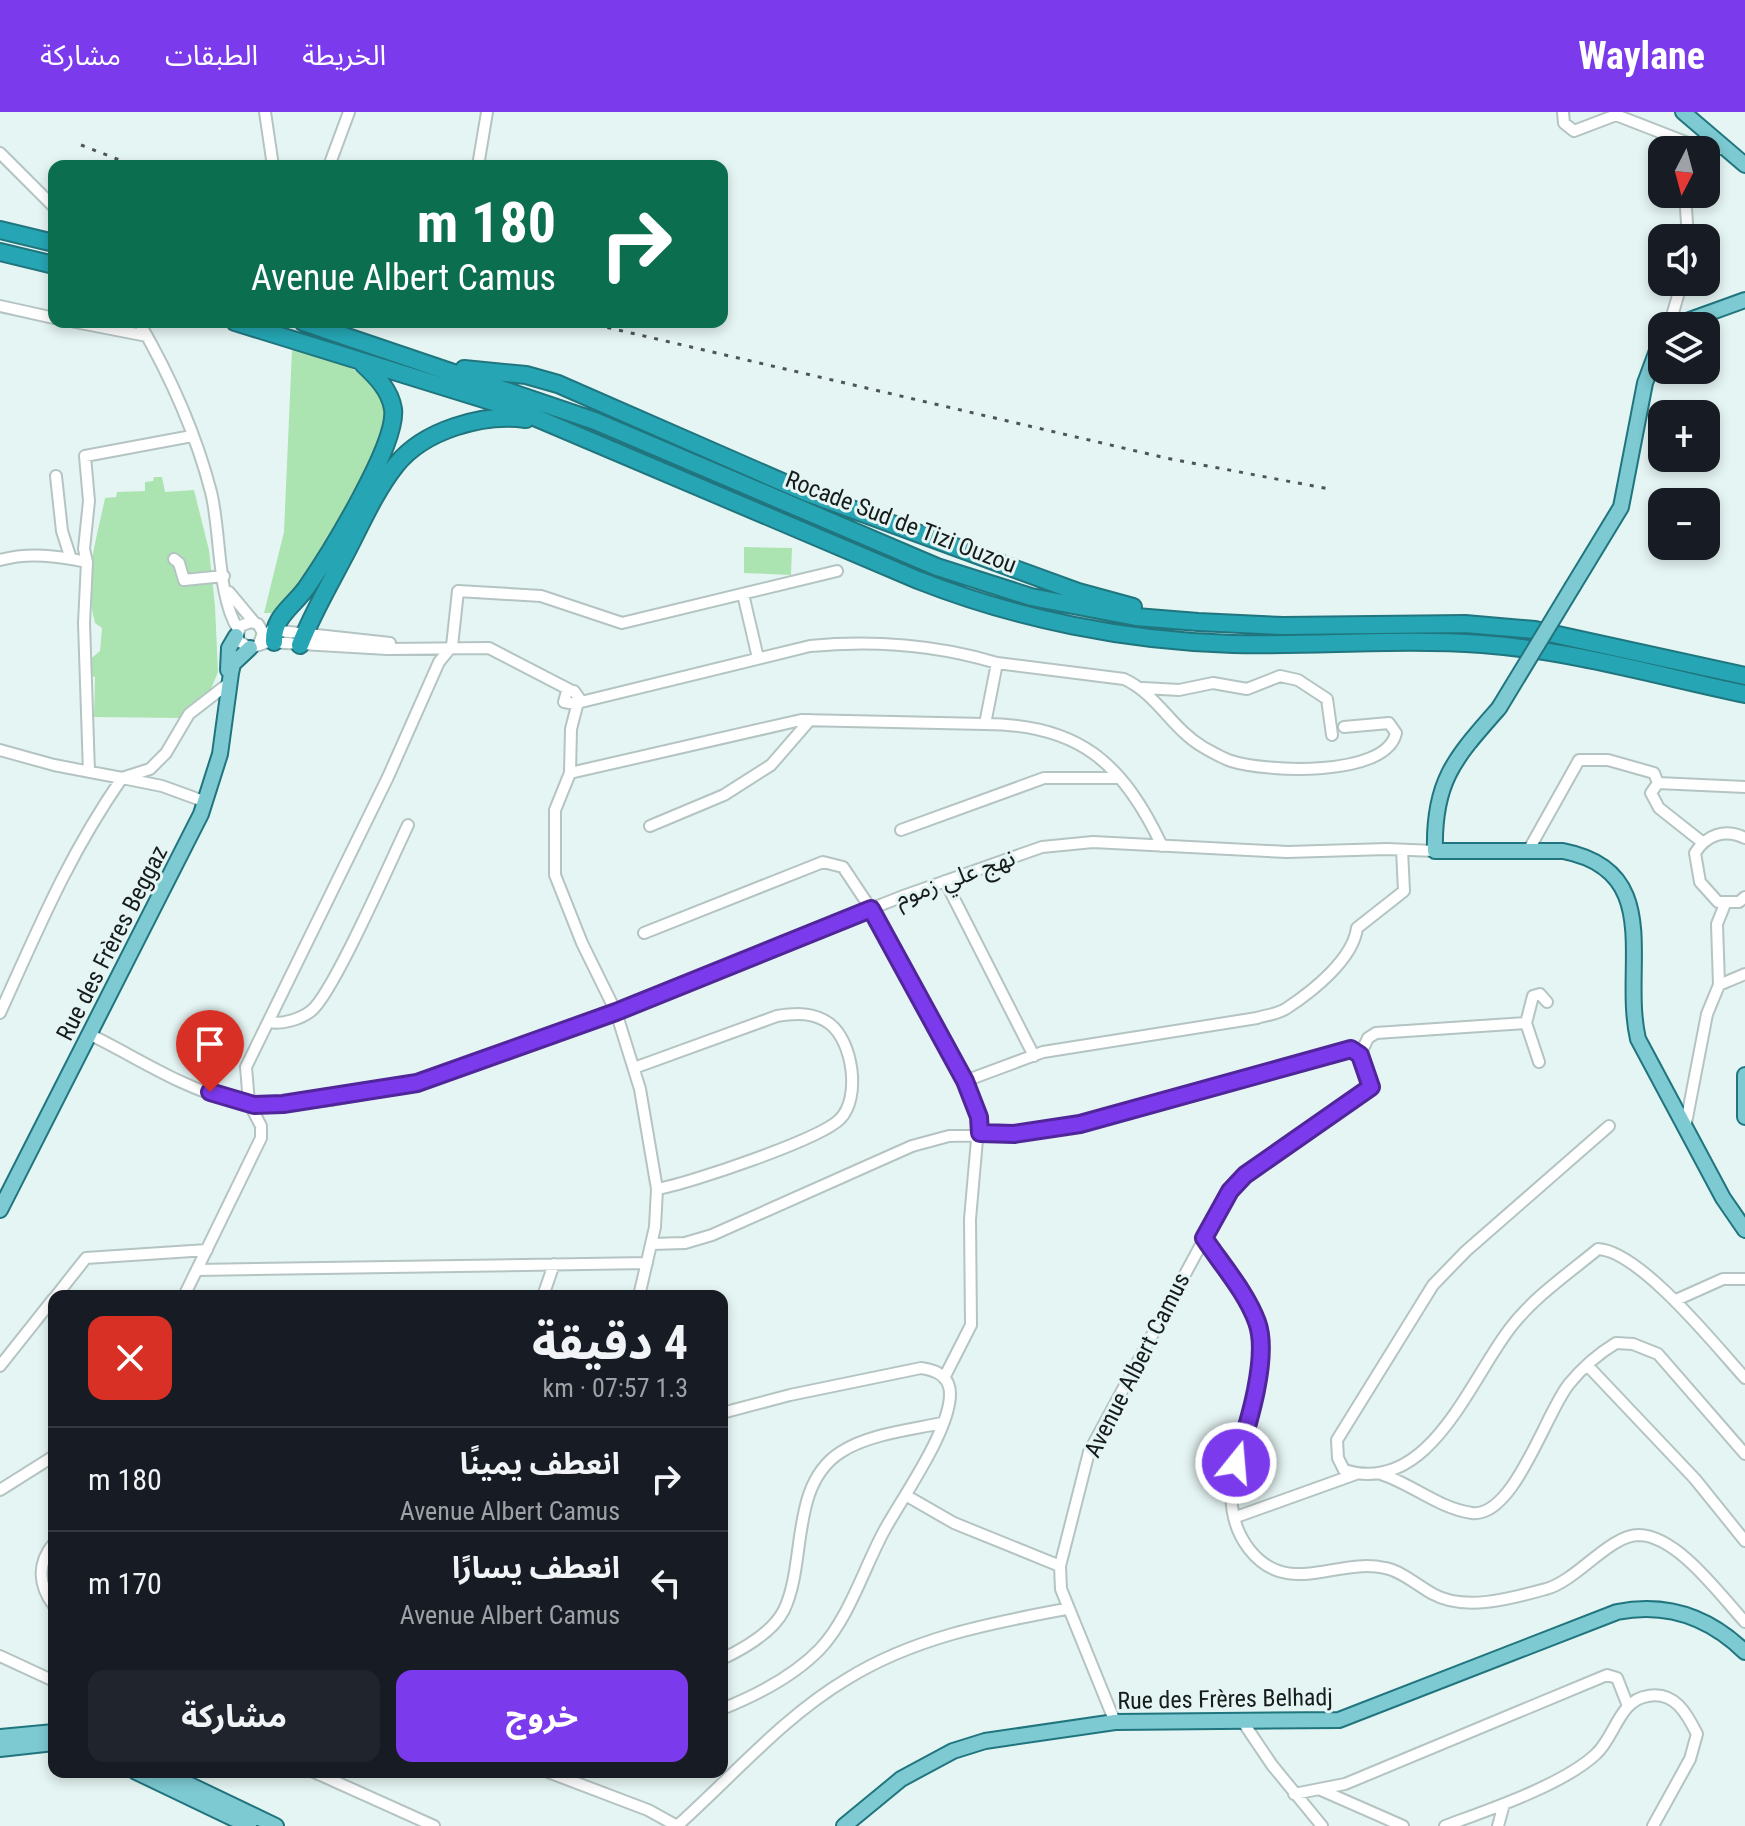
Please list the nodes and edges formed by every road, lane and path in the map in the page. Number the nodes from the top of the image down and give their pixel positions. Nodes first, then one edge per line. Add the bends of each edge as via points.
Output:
1 (265, 112) edge
2 (349, 112) edge
3 (487, 112) edge
4 (1563, 112) edge
5 (1683, 112) edge
6 (1663, 136) edge
7 (1720, 149) edge
8 (1723, 149) junction
9 (0, 153) edge
10 (272, 160) edge
11 (331, 160) edge
12 (479, 160) edge
13 (1745, 165) edge
14 (48, 201) edge
15 (0, 230) edge
16 (48, 242) edge
17 (0, 252) edge
18 (48, 264) edge
19 (1745, 300) edge
20 (0, 306) edge
21 (1711, 312) edge
22 (48, 317) edge
23 (106, 328) edge
24 (142, 328) edge
25 (254, 328) edge
26 (322, 328) edge
27 (147, 336) junction
28 (358, 360) junction
29 (447, 368) junction
30 (1648, 375) edge
31 (551, 422) junction
32 (192, 436) junction
33 (56, 476) dead end
34 (71, 559) junction
35 (174, 559) dead end
36 (0, 560) edge
37 (87, 562) junction
38 (837, 571) dead end
39 (225, 581) junction
40 (743, 594) junction
41 (1198, 622) junction
42 (237, 633) junction
43 (262, 636) junction
44 (302, 640) junction
45 (452, 646) junction
46 (758, 658) junction
47 (997, 663) junction
48 (1744, 676) edge
49 (229, 683) junction
50 (1143, 688) junction
51 (1745, 694) edge
52 (572, 699) junction
53 (810, 720) junction
54 (985, 724) junction
55 (1344, 727) dead end
56 (1332, 735) dead end
57 (0, 750) edge
58 (89, 772) junction
59 (570, 773) junction
60 (122, 778) junction
61 (1118, 778) junction
62 (1658, 783) junction
63 (1745, 787) edge
64 (206, 802) junction
65 (408, 825) dead end
66 (650, 826) dead end
67 (901, 830) dead end
68 (1745, 838) edge
69 (1702, 842) junction
70 (1162, 846) junction
71 (1402, 850) junction
72 (1435, 851) junction
73 (1528, 851) junction
74 (945, 881) junction
75 (1745, 897) edge
76 (1725, 904) junction
77 (871, 909) junction
78 (644, 933) dead end
79 (1745, 974) edge
80 (1719, 985) junction
81 (1547, 1002) dead end
82 (1, 1008) edge
83 (616, 1012) junction
84 (270, 1022) junction
85 (1526, 1023) junction
86 (91, 1035) junction
87 (1360, 1055) junction
88 (1034, 1056) junction
89 (1539, 1062) dead end
90 (634, 1068) junction
91 (1745, 1075) edge
92 (965, 1081) junction
93 (249, 1103) junction
94 (1745, 1117) edge
95 (1609, 1126) dead end
96 (1685, 1128) junction
97 (980, 1133) junction
98 (657, 1189) junction
99 (0, 1210) edge
100 (1745, 1230) edge
101 (1204, 1238) junction
102 (651, 1244) junction
103 (207, 1250) junction
104 (647, 1263) junction
105 (554, 1264) junction
106 (197, 1270) junction
107 (1745, 1279) edge
108 (61, 1290) edge
109 (187, 1290) edge
110 (545, 1290) edge
111 (640, 1290) edge
112 (1676, 1300) junction
113 (48, 1306) edge
114 (1587, 1365) junction
115 (0, 1366) edge
116 (944, 1378) junction
117 (1745, 1378) edge
118 (728, 1412) edge
119 (942, 1423) junction
120 (1745, 1454) edge
121 (48, 1460) edge
122 (1356, 1474) junction
123 (1381, 1474) junction
124 (0, 1490) edge
125 (907, 1496) junction
126 (1236, 1517) junction
127 (1745, 1541) edge
128 (48, 1554) edge
129 (1060, 1566) junction
130 (48, 1596) edge
131 (1066, 1609) junction
132 (1745, 1622) edge
133 (1745, 1652) edge
134 (0, 1656) edge
135 (728, 1656) edge
136 (48, 1678) edge
137 (1628, 1706) junction
138 (728, 1707) edge
139 (1115, 1722) junction
140 (1243, 1722) junction
141 (48, 1733) edge
142 (0, 1737) edge
143 (48, 1744) edge
144 (0, 1752) edge
145 (149, 1778) edge
146 (176, 1778) edge
147 (327, 1778) edge
148 (564, 1778) edge
149 (1321, 1790) junction
150 (1294, 1794) junction
151 (1504, 1804) junction
152 (249, 1826) edge
153 (276, 1826) edge
154 (434, 1826) edge
155 (677, 1826) edge
156 (844, 1826) edge
157 (1322, 1826) edge
158 (1403, 1826) edge
159 (1445, 1826) edge
160 (1498, 1826) edge
161 (1653, 1826) edge

1 - 10 street
2 - 11 street
3 - 12 street
4 - 6 street via 1564,123 1574,131 1616,115
5 - 8 main road
7 - 8 street
8 - 13 main road
9 - 14 street
15 - 16 highway
17 - 18 highway
19 - 21 main road
20 - 22 street
23 - 27 street
24 - 27 street
25 - 28 highway, Rocade Sud de Tizi Ouzou
26 - 29 highway, Rocade Sud de Tizi Ouzou
27 - 32 street
28 - 31 highway, Rocade Sud de Tizi Ouzou
28 - 43 highway via 389,396 390,440 316,573
29 - 41 highway, Rocade Sud de Tizi Ouzou via 595,421 973,579 1084,608
29 - 41 highway via 526,375 558,384 805,492 1078,592
30 - 72 main road, bridge via 1621,507 1499,708 1442,784 1434,818
31 - 44 highway via 494,418 460,425 398,463
31 - 51 highway, Rocade Sud de Tizi Ouzou via 918,580 1028,616 1231,644 1484,644
32 - 37 street via 85,456
32 - 39 street via 211,492
33 - 34 street
34 - 36 street via 17,555
34 - 37 street
35 - 39 street via 184,580
37 - 58 street
38 - 40 street
39 - 42 street
39 - 43 street
40 - 45 street via 622,623 541,596 458,591
40 - 46 street
41 - 48 highway, Rocade Sud de Tizi Ouzou via 1509,627
42 - 43 street via 243,623
42 - 43 street via 242,646
42 - 49 main road, Rue des Frères Beggaz via 229,648
43 - 44 street
43 - 49 main road via 233,664
44 - 45 street
45 - 52 street via 489,648 548,678
45 - 84 street via 439,662
46 - 47 street via 835,643 950,649
46 - 52 street via 609,697
47 - 50 street via 1124,679
47 - 54 street
49 - 60 street via 189,714 150,769
49 - 64 main road, Rue des Frères Beggaz via 220,754
50 - 55 street via 1200,746 1233,761 1352,767 1377,757 1396,733 1389,723
50 - 56 street via 1179,690 1213,683 1247,689 1288,677 1327,699
52 - 59 street
53 - 54 street
53 - 59 street
53 - 66 street via 771,765 724,795
54 - 61 street via 1049,728 1087,746
57 - 58 street
58 - 60 street
59 - 83 street via 555,810 555,875
60 - 64 street
60 - 82 street via 54,888
61 - 67 street via 1044,778
61 - 70 street via 1146,813
62 - 63 street
62 - 69 street via 1651,793 1659,808
62 - 73 street via 1654,773 1608,760 1579,760
64 - 86 main road, Rue des Frères Beggaz
65 - 84 street via 312,1011
68 - 69 street via 1717,834
69 - 76 street via 1695,853 1700,882
70 - 71 street, نهج علي زموم
70 - 74 street, نهج علي زموم via 1093,842 1042,847
71 - 72 street, نهج علي زموم
71 - 88 street via 1404,891 1357,928 1355,944 1285,1010
72 - 73 main road
73 - 96 main road via 1583,855 1612,872 1623,886 1633,920 1638,1039
74 - 77 street, نهج علي زموم
74 - 88 street
75 - 76 street
76 - 80 street via 1717,924
77 - 78 street via 843,867 823,862
77 - 83 street, نهج علي زموم
77 - 92 street
79 - 80 street
80 - 96 street via 1707,1014
81 - 85 street via 1540,994 1533,996
83 - 90 street
83 - 93 street, نهج علي زموم via 417,1083 343,1096
84 - 93 street via 246,1067
85 - 87 street via 1376,1033
85 - 89 street
86 - 93 street, نهج علي زموم via 193,1086
86 - 99 main road, Rue des Frères Beggaz
87 - 97 street via 1342,1050 1080,1124 1014,1134
87 - 101 street, Avenue Albert Camus via 1371,1087 1245,1175
88 - 92 street
90 - 98 street
90 - 98 street via 798,1013 830,1024 840,1034 853,1077 848,1109 827,1129 683,1185
91 - 94 main road
92 - 97 street
93 - 103 street via 261,1138
95 - 122 street via 1433,1285 1337,1440 1344,1470
96 - 100 main road
97 - 102 street via 912,1146 712,1235
97 - 116 street via 970,1219 971,1325
98 - 102 street
101 - 126 street via 1250,1305 1261,1340 1248,1426 1229,1485
101 - 129 street, Avenue Albert Camus via 1089,1452
102 - 104 street
103 - 106 street
103 - 108 street via 86,1258
104 - 105 street
104 - 111 street
105 - 106 street
105 - 110 street
106 - 109 street
107 - 112 street via 1723,1279
112 - 117 street
112 - 123 street via 1618,1255 1598,1249 1512,1324 1437,1438
113 - 115 street
114 - 120 street via 1616,1343 1646,1347 1658,1354
114 - 123 street via 1567,1385 1510,1488 1489,1509 1460,1510
114 - 127 street via 1695,1479
116 - 118 street via 937,1370 921,1368 880,1374
116 - 119 street via 950,1393
119 - 125 street
119 - 135 street via 863,1442 840,1452 826,1466 804,1511 783,1613
121 - 124 street
122 - 123 street
122 - 126 street
125 - 129 street via 954,1523
125 - 138 street via 821,1648 753,1697
126 - 132 street via 1246,1545 1270,1569 1311,1574 1388,1568 1437,1597 1470,1602 1550,1588 1622,1538 1641,1535 1677,1552
128 - 130 street via 40,1568
129 - 131 street, Avenue Albert Camus
131 - 139 street, Avenue Albert Camus
131 - 155 street via 960,1631 894,1654 846,1679 799,1713
133 - 140 main road, Rue des Frères Belhadj via 1695,1617 1635,1608 1357,1715 1316,1722
134 - 136 street
137 - 149 street via 1617,1678 1607,1675
137 - 151 street via 1594,1756
137 - 161 street via 1647,1696 1671,1698 1697,1734 1690,1759
139 - 140 main road, Rue des Frères Belhadj
139 - 156 main road, Rue des Frères Belhadj via 1019,1733 953,1751 901,1779
140 - 150 street
141 - 142 main road
143 - 144 main road
145 - 152 main road
146 - 153 main road
147 - 154 street
148 - 155 street
149 - 150 street
149 - 158 street
150 - 157 street
151 - 159 street
151 - 160 street

